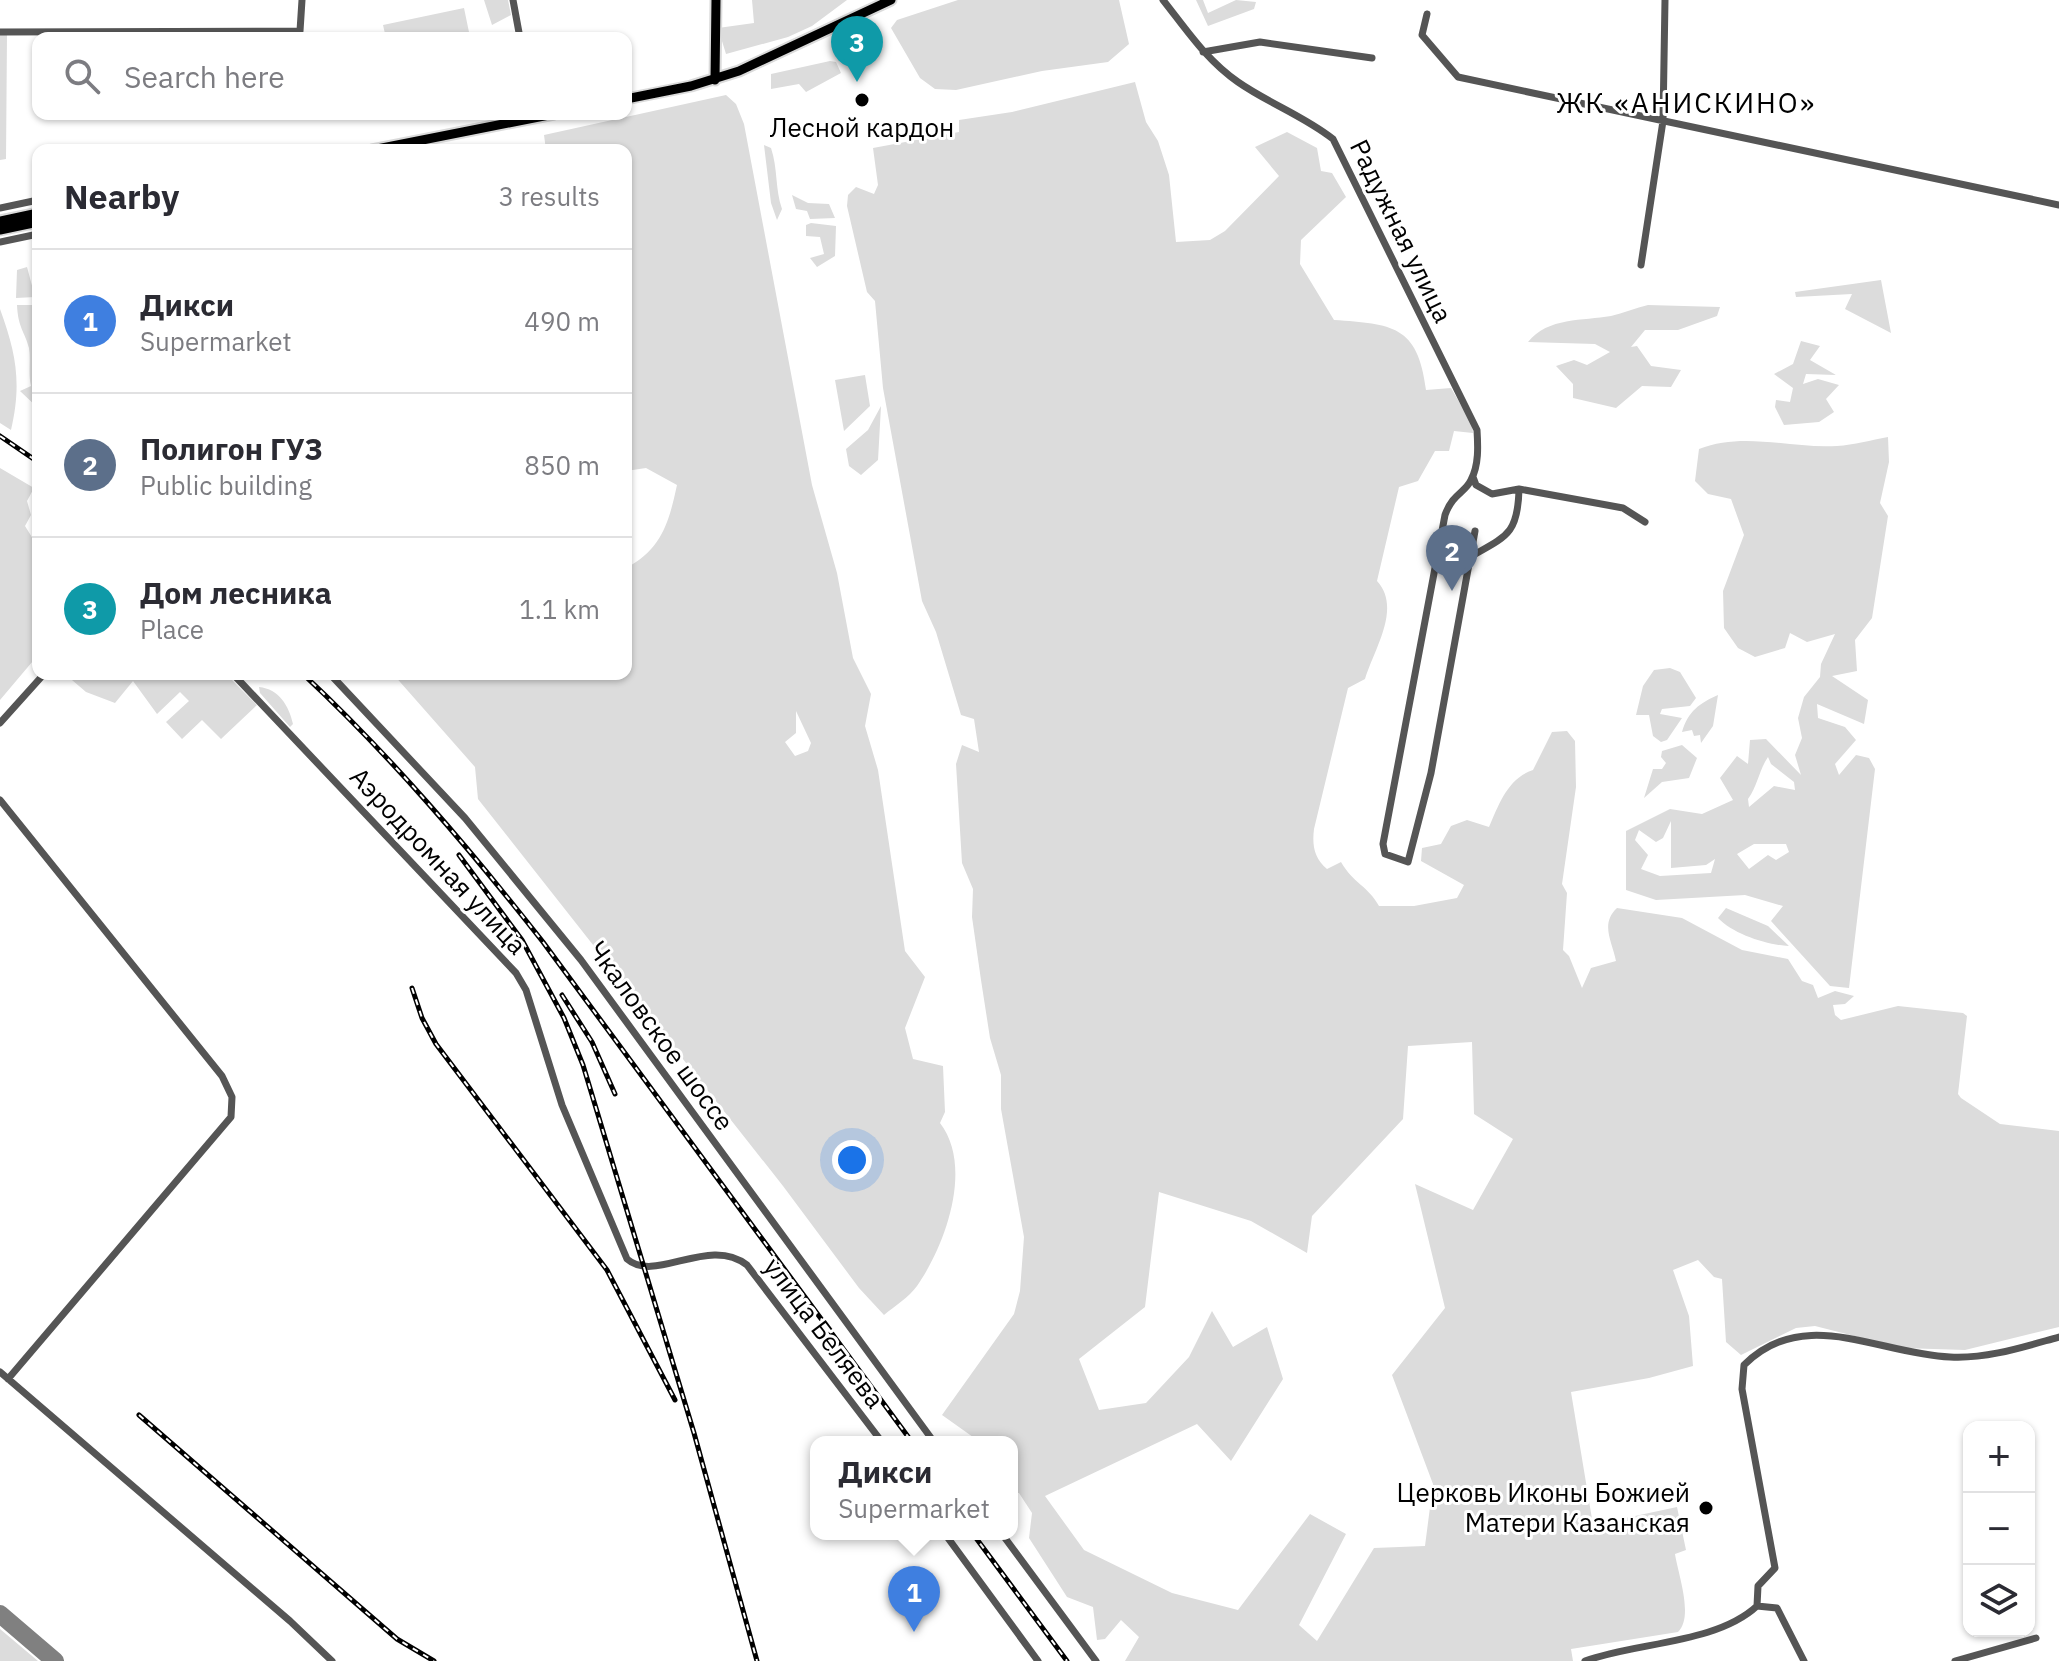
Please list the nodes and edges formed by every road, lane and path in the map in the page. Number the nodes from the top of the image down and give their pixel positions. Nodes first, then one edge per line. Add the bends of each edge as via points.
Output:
1 (302, 0) edge
2 (513, 0) edge
3 (716, 0) edge
4 (891, 0) edge
5 (1163, 0) edge
6 (1665, 0) edge
7 (1427, 14) dead end
8 (0, 32) edge
9 (519, 32) edge
10 (1203, 52) junction
11 (1372, 58) dead end
12 (715, 80) junction
13 (632, 98) edge
14 (516, 120) edge
15 (1663, 121) junction
16 (401, 144) edge
17 (32, 201) edge
18 (2059, 205) edge
19 (0, 208) edge
20 (32, 214) edge
21 (0, 221) edge
22 (32, 223) edge
23 (0, 230) edge
24 (32, 235) edge
25 (0, 242) edge
26 (1641, 265) dead end
27 (1472, 475) junction
28 (1519, 489) junction
29 (1645, 522) dead end
30 (1475, 531) dead end
31 (1470, 557) junction
32 (39, 680) edge
33 (239, 680) edge
34 (336, 680) edge
35 (0, 723) edge
36 (0, 800) edge
37 (730, 1255) joint
38 (2059, 1337) edge
39 (0, 1372) edge
40 (8, 1379) junction
41 (877, 1436) edge
42 (930, 1436) edge
43 (949, 1540) edge
44 (1006, 1540) edge
45 (1757, 1606) junction
46 (2036, 1638) dead end
47 (1586, 1660) edge
48 (332, 1661) edge
49 (1038, 1661) edge
50 (1096, 1661) edge
51 (1804, 1661) edge
52 (1955, 1661) edge

1 - 8 street via 300,31
2 - 9 street
3 - 12 main road
4 - 12 main road
5 - 10 street, Радужная улица
6 - 15 street
7 - 15 street via 1422,35 1458,77
10 - 11 street via 1260,42
10 - 27 street, Радужная улица via 1238,82 1333,139 1477,430
12 - 13 main road
14 - 16 main road
15 - 18 street
15 - 26 street
17 - 19 street
20 - 21 main road
22 - 23 main road
24 - 25 street
27 - 28 street via 1476,485 1492,494
27 - 31 street via 1451,498 1445,515 1383,844 1385,854 1408,862 1431,773
28 - 29 street via 1623,508
28 - 31 street via 1518,515 1510,534
30 - 31 street
32 - 35 street
33 - 37 street, Аэродромная улица via 516,973 562,1105 618,1245 632,1263 650,1266
34 - 42 street, Чкаловское шоссе via 465,818 581,960
36 - 40 street via 222,1076 232,1097 231,1117
37 - 41 street, улица Беляева via 747,1265
38 - 45 street via 1970,1357 1908,1352 1815,1332 1758,1350 1744,1365 1742,1389 1775,1568 1758,1586
39 - 40 street
40 - 48 street
43 - 49 street
44 - 50 street
45 - 47 street via 1743,1617 1701,1632
45 - 51 street via 1777,1608
46 - 52 street

